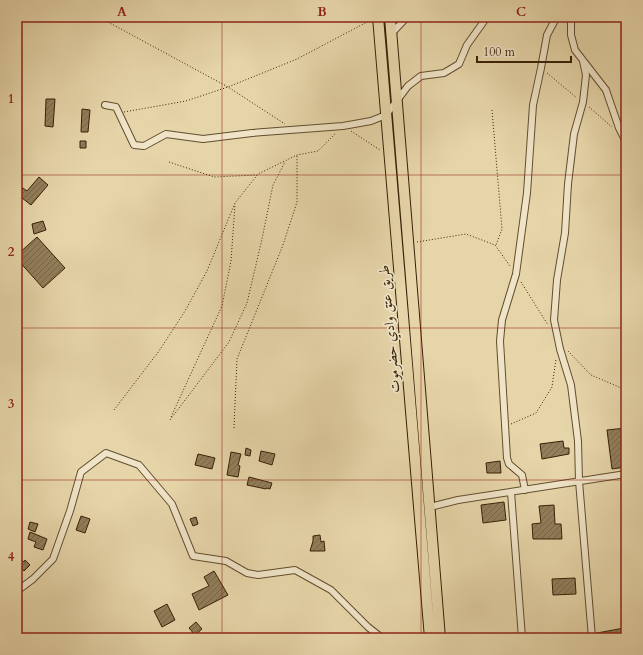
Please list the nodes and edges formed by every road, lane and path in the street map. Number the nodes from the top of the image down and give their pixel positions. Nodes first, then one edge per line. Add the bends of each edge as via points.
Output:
1 (390, 17) edge
2 (407, 17) edge
3 (488, 17) edge
4 (559, 17) edge
5 (571, 17) edge
6 (374, 19) edge
7 (108, 22) dead end
8 (391, 34) junction
9 (583, 61) junction
10 (228, 87) junction
11 (396, 101) junction
12 (104, 105) dead end
13 (492, 110) dead end
14 (118, 113) junction
15 (386, 115) junction
16 (343, 126) junction
17 (292, 129) junction
18 (626, 142) edge
19 (297, 155) junction
20 (389, 156) junction
21 (285, 161) junction
22 (169, 162) dead end
23 (258, 174) junction
24 (235, 202) junction
25 (408, 244) junction
26 (495, 246) junction
27 (516, 274) junction
28 (551, 329) dead end
29 (558, 342) junction
30 (556, 357) dead end
31 (626, 390) edge
32 (114, 410) dead end
33 (505, 426) junction
34 (234, 428) dead end
35 (626, 474) edge
36 (579, 482) junction
37 (525, 490) junction
38 (511, 492) junction
39 (430, 507) junction
40 (17, 591) edge
41 (430, 637) edge
42 (382, 638) edge
43 (440, 638) edge
44 (522, 638) edge
45 (592, 638) edge

1 - 8 main road, طريق عتق وادي حضرموت
2 - 8 street
3 - 11 street via 467,45 458,64 444,73 421,76 408,86
4 - 27 street via 547,35 533,106 527,193
5 - 9 street via 571,35 575,50
6 - 10 path via 297,59
6 - 15 main road, طريق عتق وادي حضرموت
7 - 10 path
8 - 11 main road, طريق عتق وادي حضرموت
9 - 18 street via 606,90
9 - 29 street via 586,75 583,102 574,134 565,233 557,280 554,320
10 - 14 path via 186,101
10 - 17 path
11 - 15 street
11 - 25 main road, طريق عتق وادي حضرموت
12 - 14 street via 116,107
13 - 26 path via 502,229
14 - 17 street via 134,145 144,146 166,134 203,139
15 - 16 street via 371,121
15 - 20 main road, طريق عتق وادي حضرموت
16 - 17 street
16 - 19 path via 318,150
16 - 20 path
19 - 21 path
19 - 34 path via 297,202 283,245 237,359
20 - 41 main road, طريق عتق وادي حضرموت
21 - 23 path
21 - 24 path via 273,185 247,303 229,342 170,420 222,306 231,261
22 - 23 path via 214,177
23 - 24 path
24 - 32 path via 207,271 186,311
25 - 26 path via 466,234
25 - 39 main road, طريق عتق وادي حضرموت
26 - 27 path
27 - 28 path
27 - 33 street via 502,320 500,341
29 - 31 path via 591,375
29 - 36 street via 571,385 578,441
30 - 33 path via 552,387 536,414
33 - 37 street via 507,458 509,464 522,475
35 - 36 street
36 - 37 street
36 - 45 street
37 - 38 street
38 - 39 street
38 - 44 street
39 - 43 main road, طريق عتق وادي حضرموت
40 - 42 street via 53,559 81,472 106,453 139,465 167,498 172,504 193,556 226,561 247,573 258,575 295,570 331,590

